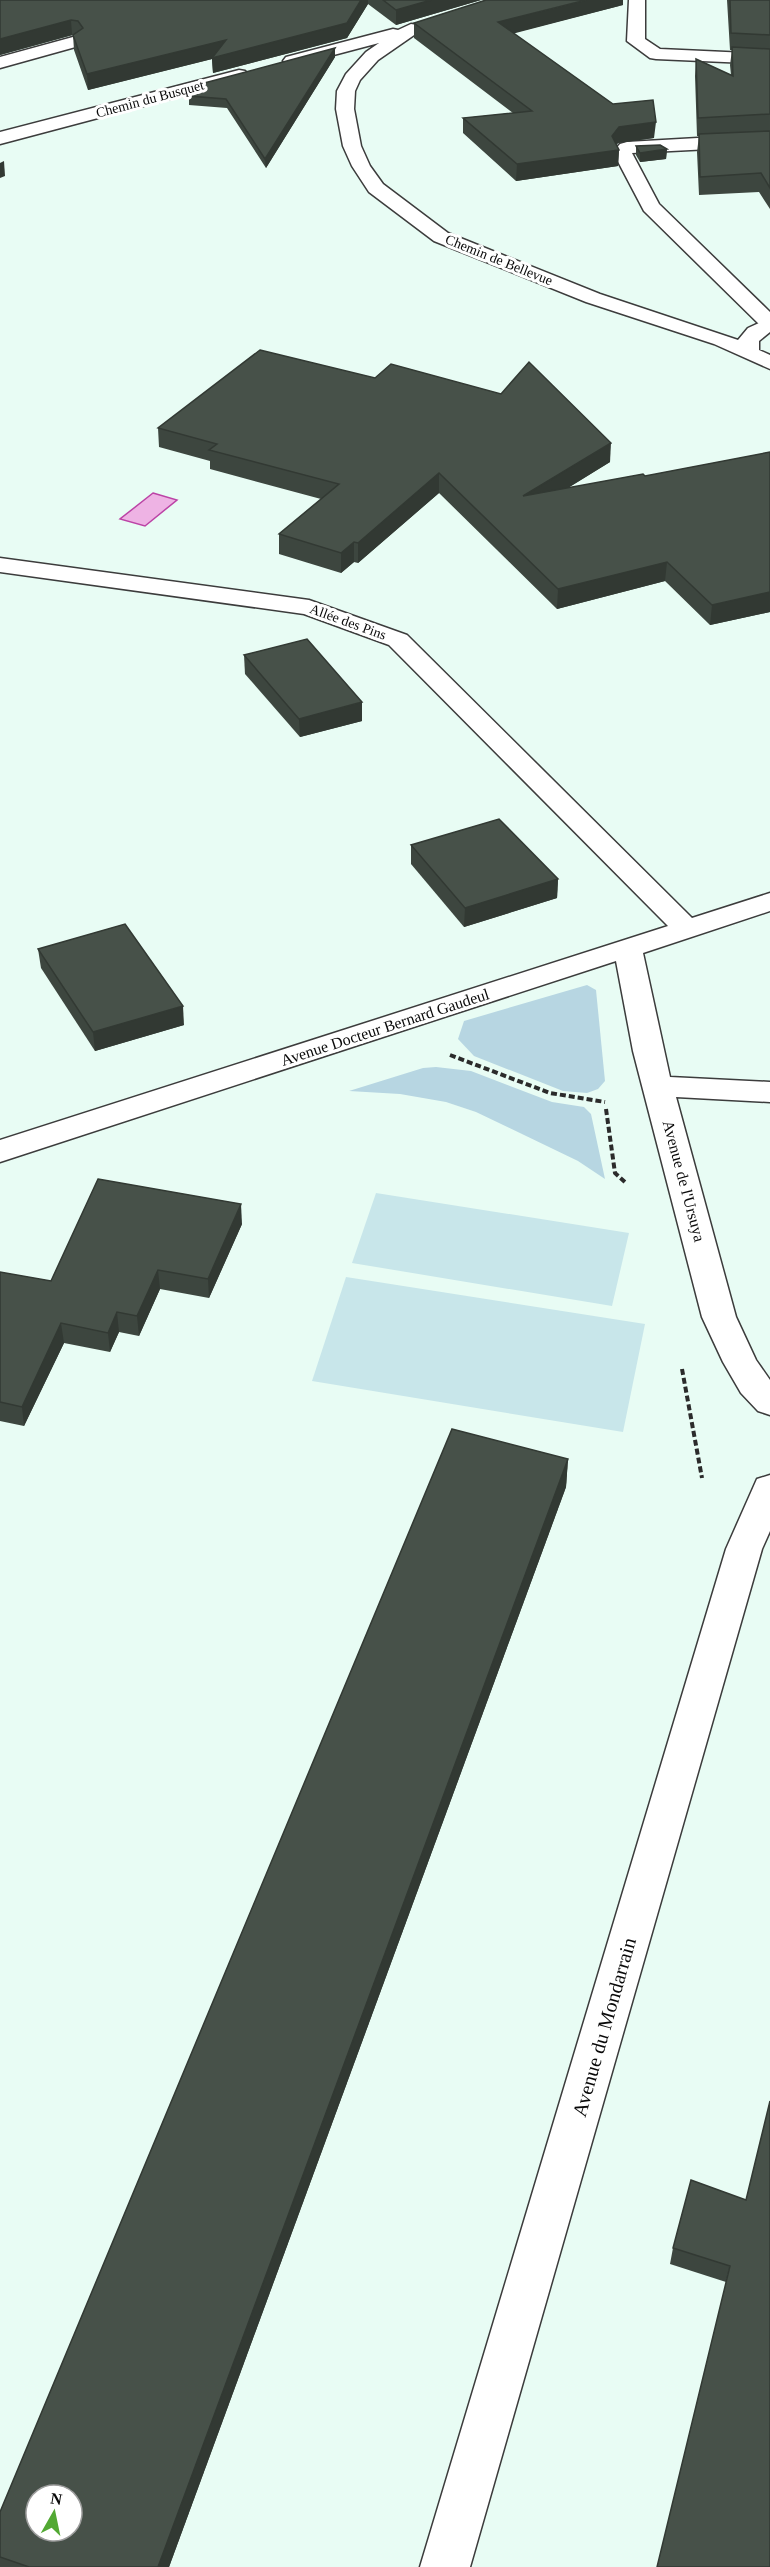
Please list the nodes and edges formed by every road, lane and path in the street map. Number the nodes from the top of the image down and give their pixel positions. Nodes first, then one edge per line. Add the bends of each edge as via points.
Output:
1 (637, 0) edge
2 (432, 23) edge
3 (411, 29) junction
4 (74, 42) edge
5 (770, 59) edge
6 (0, 63) edge
7 (274, 66) edge
8 (251, 72) edge
9 (0, 138) edge
10 (770, 140) edge
11 (770, 324) edge
12 (749, 352) junction
13 (770, 363) edge
14 (0, 565) edge
15 (770, 902) edge
16 (687, 929) junction
17 (628, 948) junction
18 (448, 1054) dead end
19 (659, 1086) junction
20 (770, 1092) edge
21 (0, 1151) edge
22 (630, 1186) dead end
23 (681, 1361) dead end
24 (770, 1402) edge
25 (702, 1478) dead end
26 (770, 1489) edge
27 (445, 2567) edge

1 - 5 street via 636,41 656,54
2 - 3 street
3 - 7 street
3 - 12 street, Chemin de Bellevue via 372,56 346,91 352,146 376,188 441,237 593,298
4 - 6 street
8 - 9 street, Chemin du Busquet
10 - 11 street via 627,148 622,152 651,207
11 - 12 street via 748,341
12 - 13 street, Chemin de Bellevue
14 - 16 street, Allée des Pins via 309,607 398,640
15 - 16 street, Avenue Docteur Bernard Gaudeul
16 - 17 street, Avenue Docteur Bernard Gaudeul
17 - 19 street, Avenue de l'Ursuya via 648,1051
17 - 21 street, Avenue Docteur Bernard Gaudeul
18 - 22 path via 550,1093 605,1101 615,1173
19 - 20 street
19 - 24 street, Avenue de l'Ursuya via 719,1317 736,1355 761,1395
23 - 25 path
26 - 27 street, Avenue du Mondarrain via 744,1549

